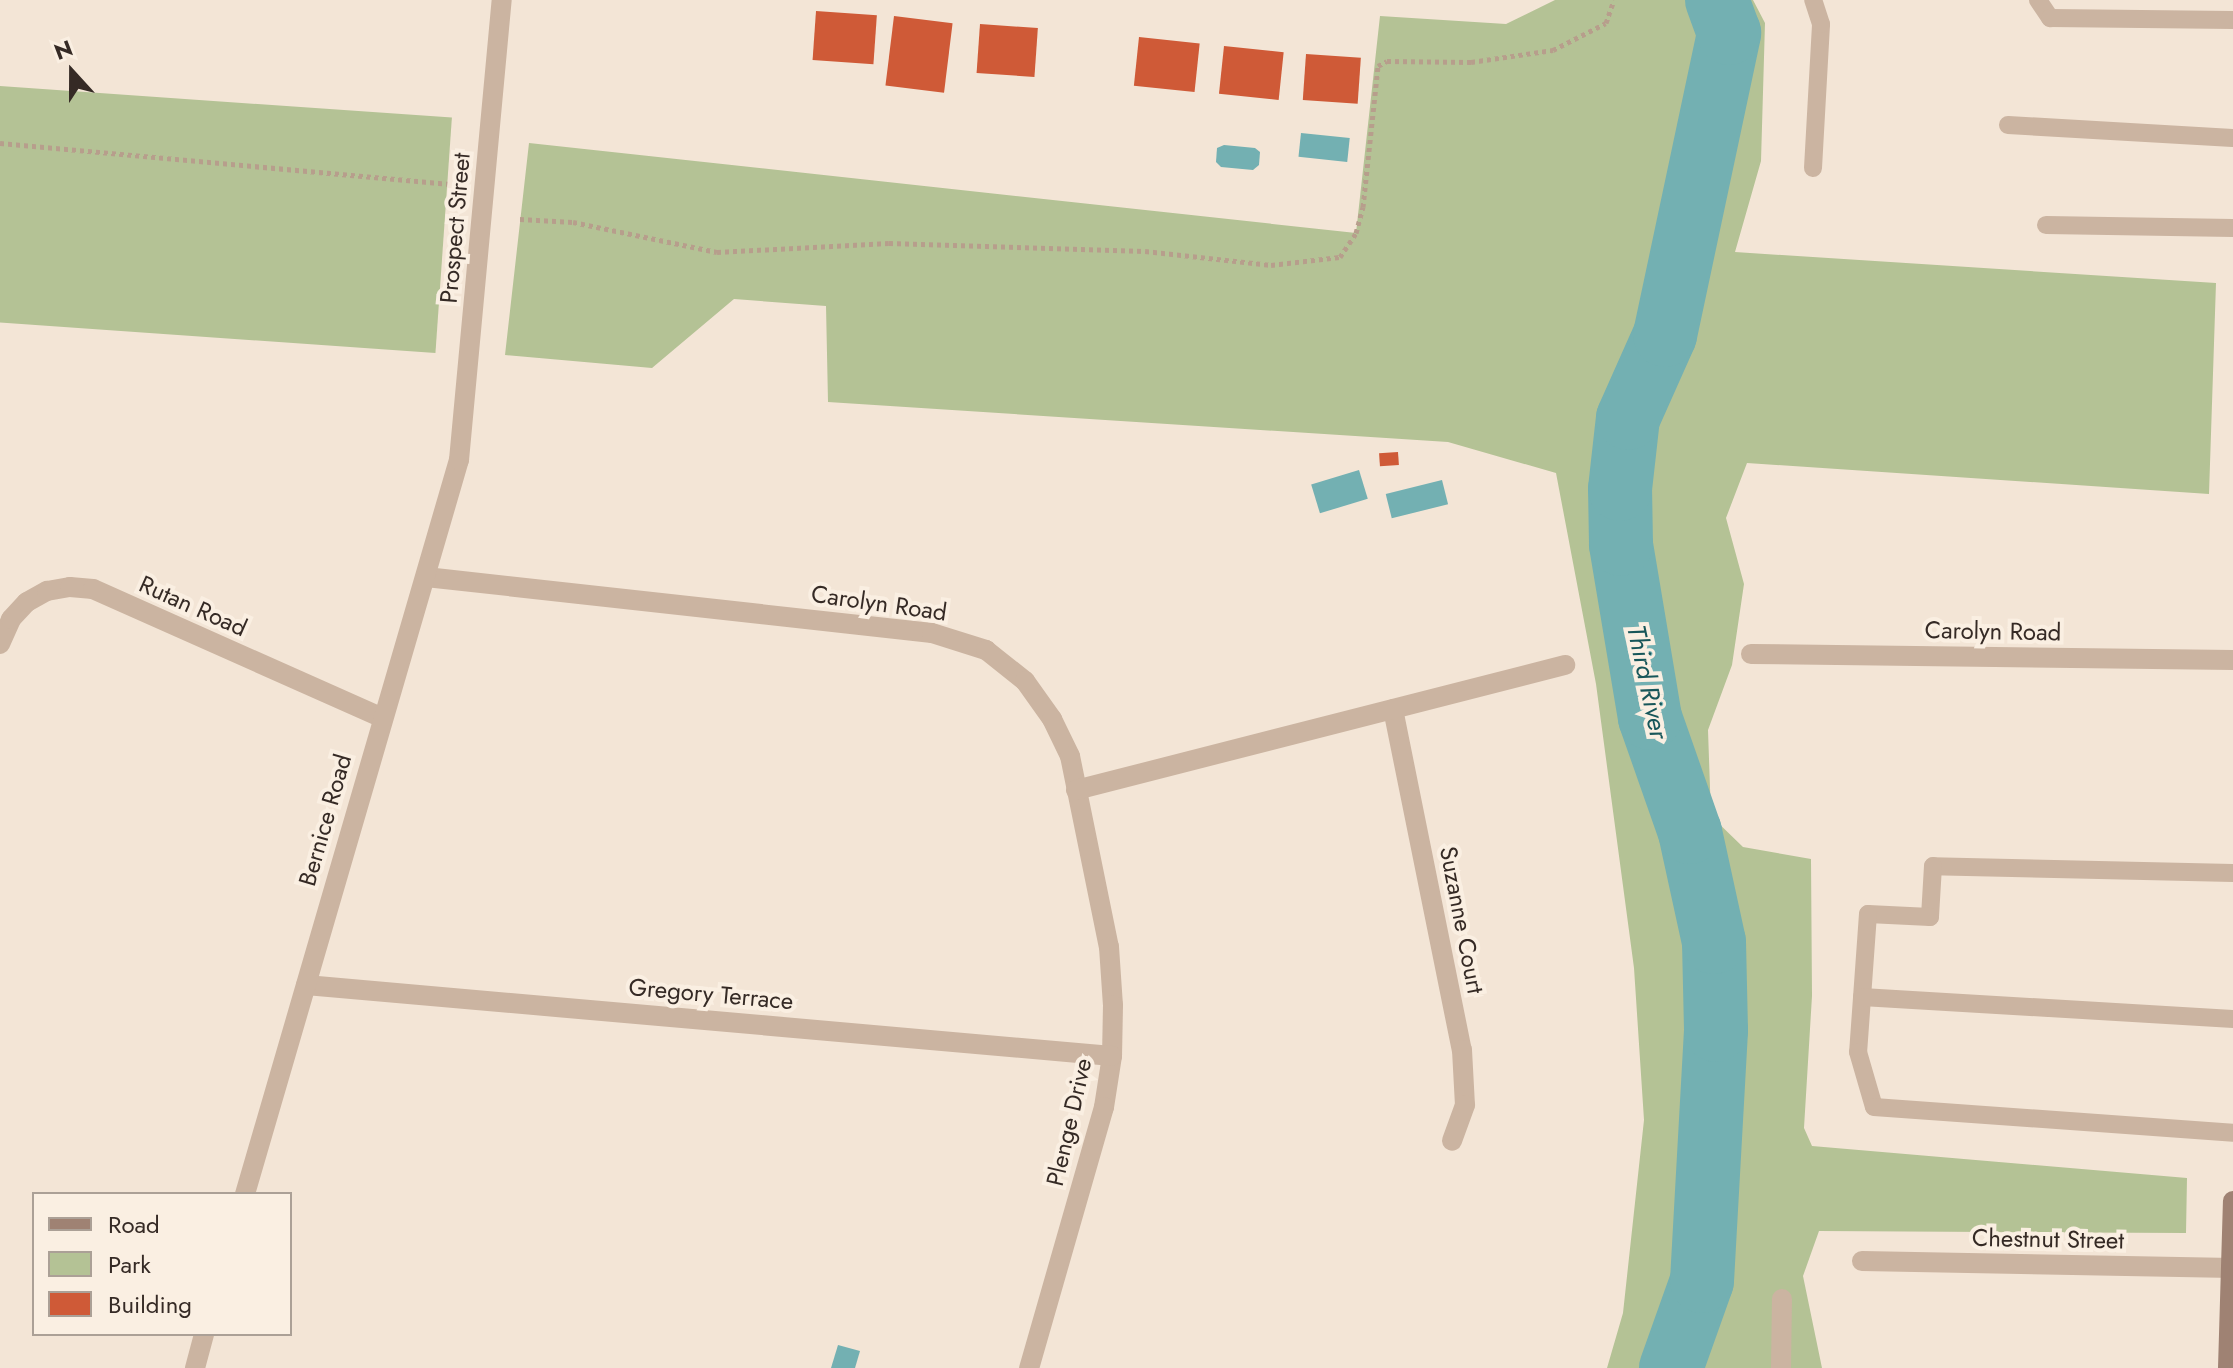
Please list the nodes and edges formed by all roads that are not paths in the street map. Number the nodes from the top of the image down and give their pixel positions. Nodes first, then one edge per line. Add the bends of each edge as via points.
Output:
1 (502, 0) edge
2 (1813, 0) edge
3 (2038, 0) edge
4 (2233, 20) edge
5 (2008, 125) dead end
6 (2233, 138) edge
7 (1813, 168) dead end
8 (2046, 225) dead end
9 (2233, 228) edge
10 (459, 460) joint
11 (426, 577) junction
12 (0, 644) edge
13 (1751, 654) dead end
14 (2233, 660) edge
15 (1565, 665) dead end
16 (1393, 709) junction
17 (381, 717) junction
18 (1076, 790) junction
19 (2233, 873) edge
20 (306, 985) junction
21 (1862, 997) junction
22 (2233, 1019) edge
23 (1112, 1056) junction
24 (2233, 1133) edge
25 (1452, 1141) dead end
26 (246, 1192) edge
27 (2233, 1201) edge
28 (1862, 1261) dead end
29 (2232, 1268) edge
30 (1782, 1299) dead end
31 (203, 1336) edge
32 (195, 1368) edge
33 (1029, 1368) edge
34 (1781, 1368) edge
35 (2228, 1368) edge

1 - 10 street, Prospect Street
2 - 7 lane via 1821,24
3 - 4 lane via 2050,18
5 - 6 lane
8 - 9 lane
10 - 11 street, Bernice Road
11 - 17 street, Bernice Road
11 - 18 street, Carolyn Road via 932,633 986,650 1025,681 1052,719 1070,756
12 - 17 street, Rutan Road via 11,619 27,602 47,591 93,589
13 - 14 street, Carolyn Road
15 - 16 street
16 - 18 street
16 - 25 street, Suzanne Court via 1462,1050 1465,1105
17 - 20 street, Bernice Road
18 - 23 street, Plenge Drive via 1109,947
19 - 21 lane via 1933,866 1930,917 1868,914
20 - 23 street, Gregory Terrace
20 - 26 street, Bernice Road
21 - 22 lane
21 - 24 lane via 1858,1052 1874,1107
23 - 33 street, Plenge Drive via 1104,1107
27 - 29 main road
28 - 29 street, Chestnut Street
29 - 35 main road
30 - 34 street
31 - 32 street

